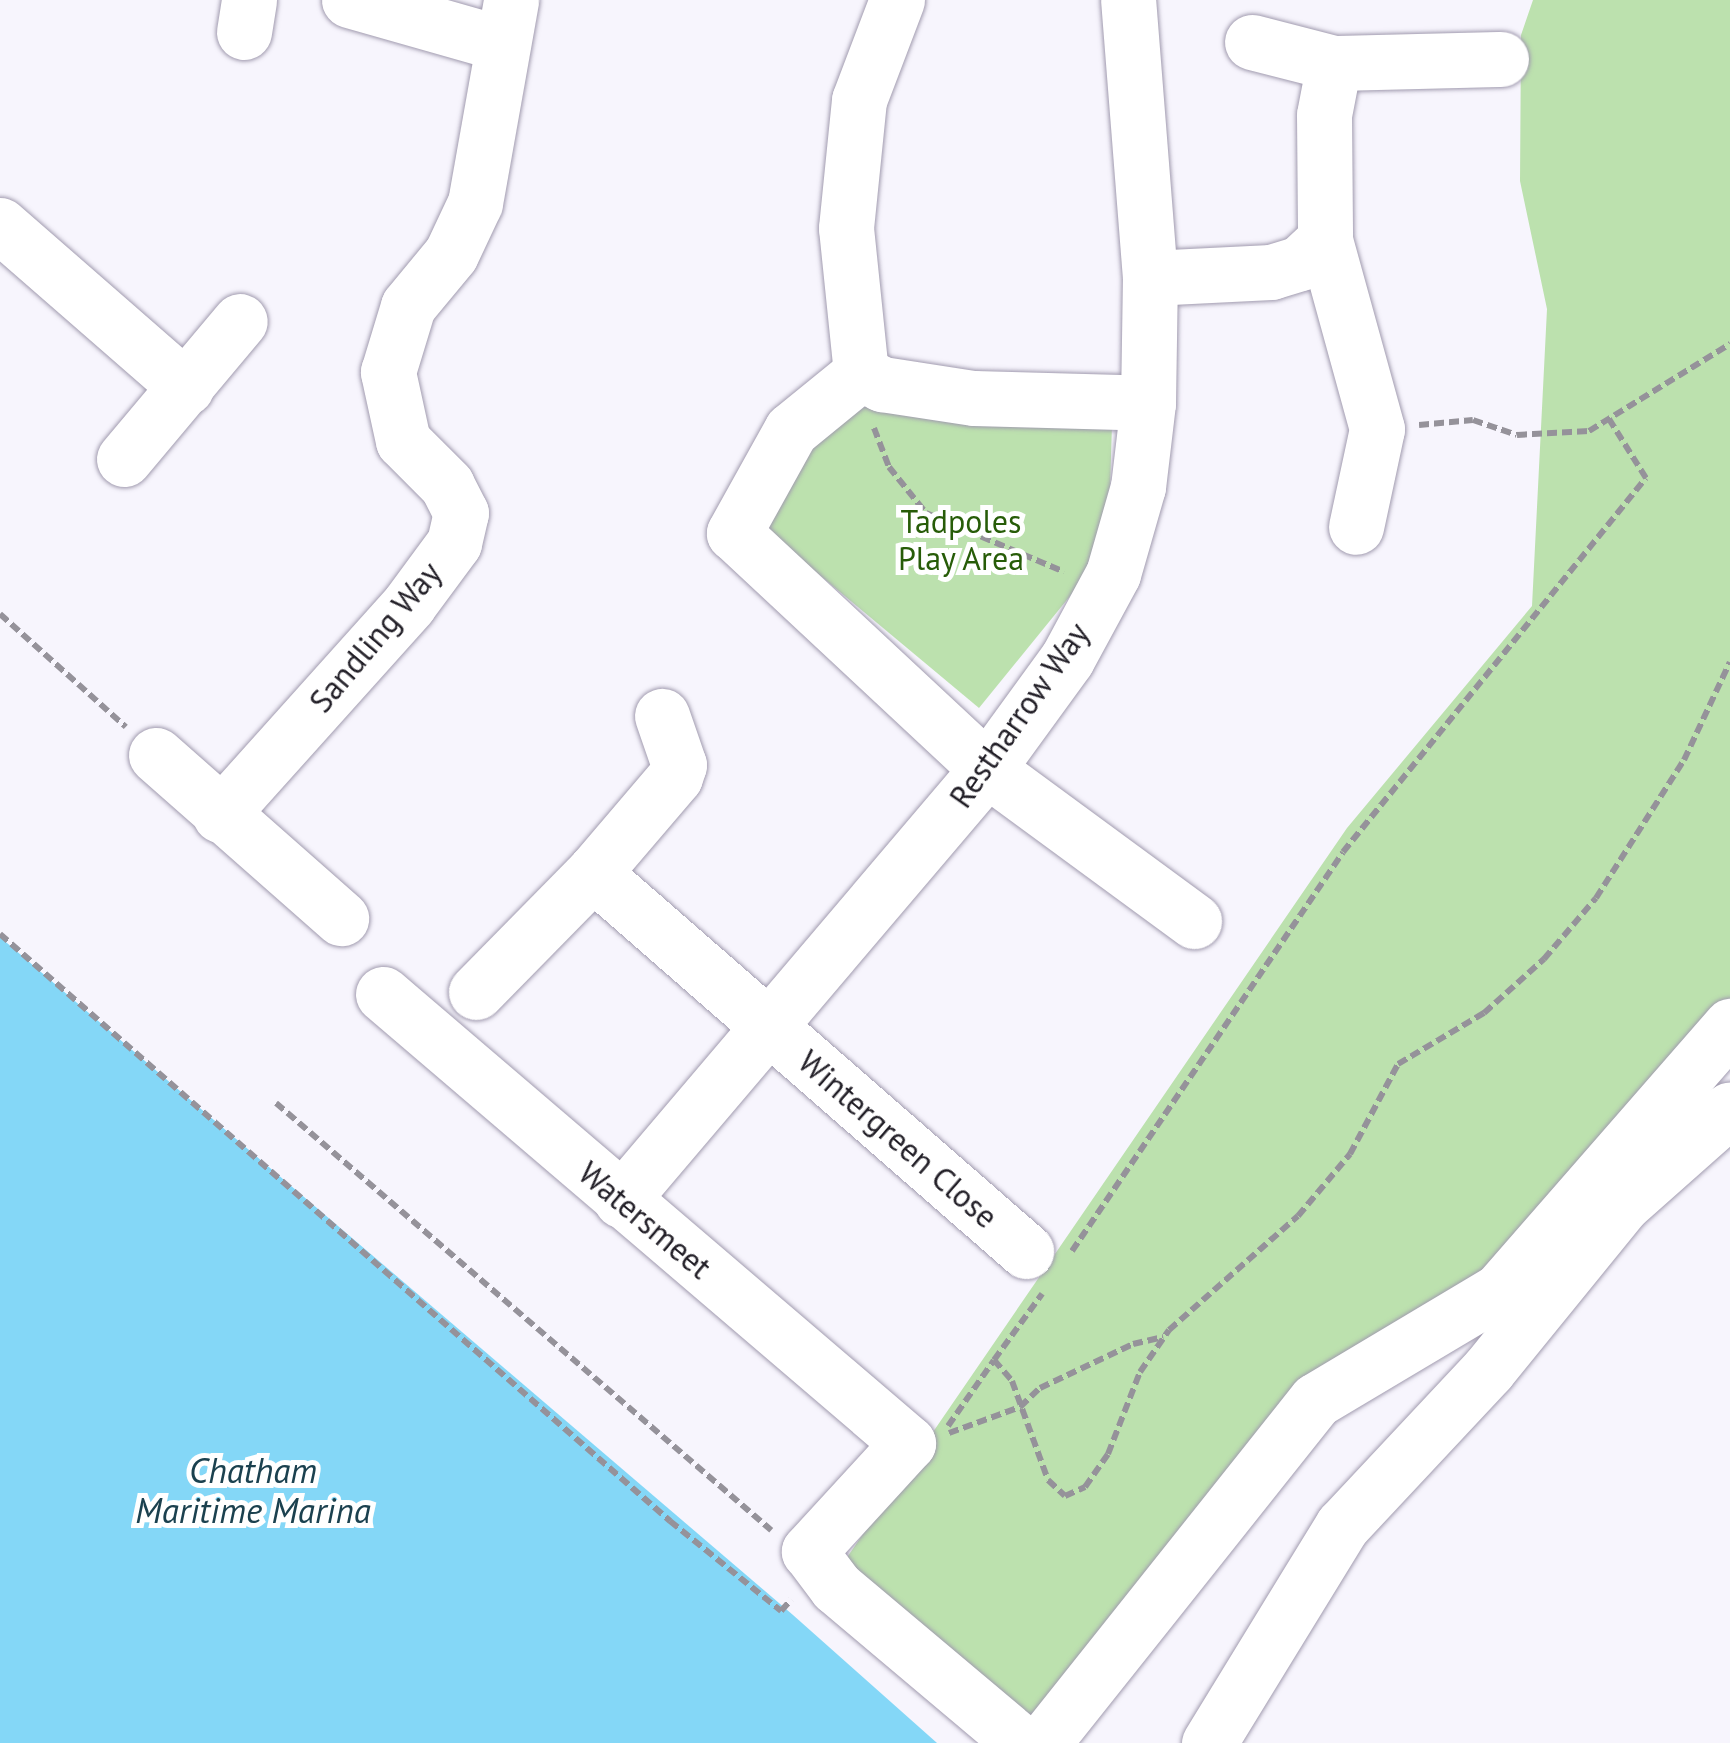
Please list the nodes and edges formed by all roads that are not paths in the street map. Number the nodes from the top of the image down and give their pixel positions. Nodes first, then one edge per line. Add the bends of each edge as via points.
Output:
1 (349, 0) edge
2 (897, 0) edge
3 (1128, 0) edge
4 (507, 22) edge
5 (1252, 42) dead end
6 (1500, 59) dead end
7 (1334, 63) junction
8 (0, 225) edge
9 (1324, 240) junction
10 (1150, 278) junction
11 (240, 321) dead end
12 (862, 374) junction
13 (186, 387) junction
14 (1148, 403) junction
15 (124, 459) dead end
16 (1356, 527) dead end
17 (662, 716) dead end
18 (156, 755) road end
19 (987, 770) junction
20 (220, 815) junction
21 (594, 873) junction
22 (340, 918) dead end
23 (1194, 921) dead end
24 (476, 992) dead end
25 (383, 994) dead end
26 (770, 1026) junction
27 (1730, 1026) edge
28 (1730, 1109) edge
29 (620, 1200) junction
30 (1046, 1266) road end
31 (1021, 1743) edge
32 (1043, 1743) edge
33 (1209, 1743) edge

1 - 4 street
2 - 12 street via 859,100 846,228
3 - 10 street, Restharrow Way
4 - 20 street, Sandling Way via 475,204 451,254 408,306 388,372 403,441 447,485 461,513 454,543 409,604
5 - 7 street
6 - 7 street
7 - 9 street via 1324,115
8 - 13 street
9 - 10 street via 1300,263 1271,272
9 - 16 street via 1378,430
10 - 14 street, Restharrow Way
11 - 13 street
12 - 14 street via 882,384 974,398
12 - 19 street via 790,430 734,532
13 - 15 street
14 - 19 street, Restharrow Way via 1138,487 1105,589 1067,659
17 - 21 street via 679,765 675,777
18 - 20 street
19 - 23 street
19 - 26 street, Restharrow Way
20 - 22 street
21 - 24 street
21 - 26 street, Wintergreen Close
25 - 29 street, Watersmeet
26 - 29 street, Restharrow Way
26 - 30 street, Wintergreen Close
27 - 32 street via 1499,1292 1316,1400
28 - 33 street via 1622,1206 1488,1370 1342,1526
29 - 31 street, Watersmeet via 908,1443 809,1550 836,1587

